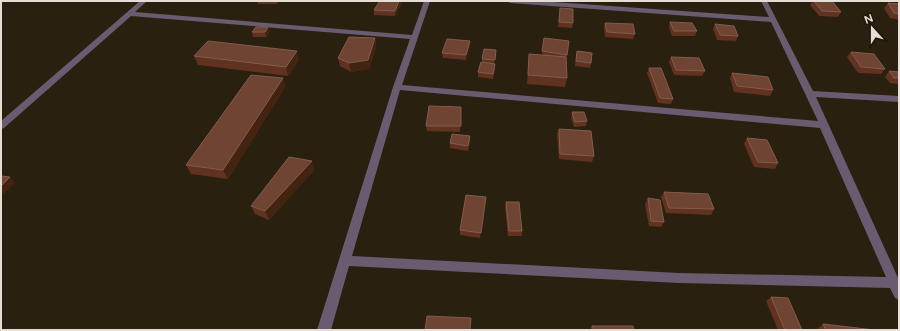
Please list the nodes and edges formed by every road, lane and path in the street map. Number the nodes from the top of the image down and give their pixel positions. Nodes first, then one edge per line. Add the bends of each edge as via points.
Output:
1 (144, 1) edge
2 (426, 1) edge
3 (510, 1) edge
4 (764, 1) edge
5 (130, 14) junction
6 (773, 20) junction
7 (414, 36) junction
8 (397, 87) junction
9 (810, 94) junction
10 (899, 99) edge
11 (823, 125) junction
12 (1, 126) edge
13 (345, 261) junction
14 (896, 289) edge
15 (324, 330) edge

1 - 5 street
2 - 7 street
3 - 6 street
4 - 6 street
5 - 7 street
5 - 12 street
6 - 9 street
7 - 8 street
8 - 11 street
8 - 13 street
9 - 10 street
9 - 11 street
11 - 14 street
13 - 14 street
13 - 15 street

